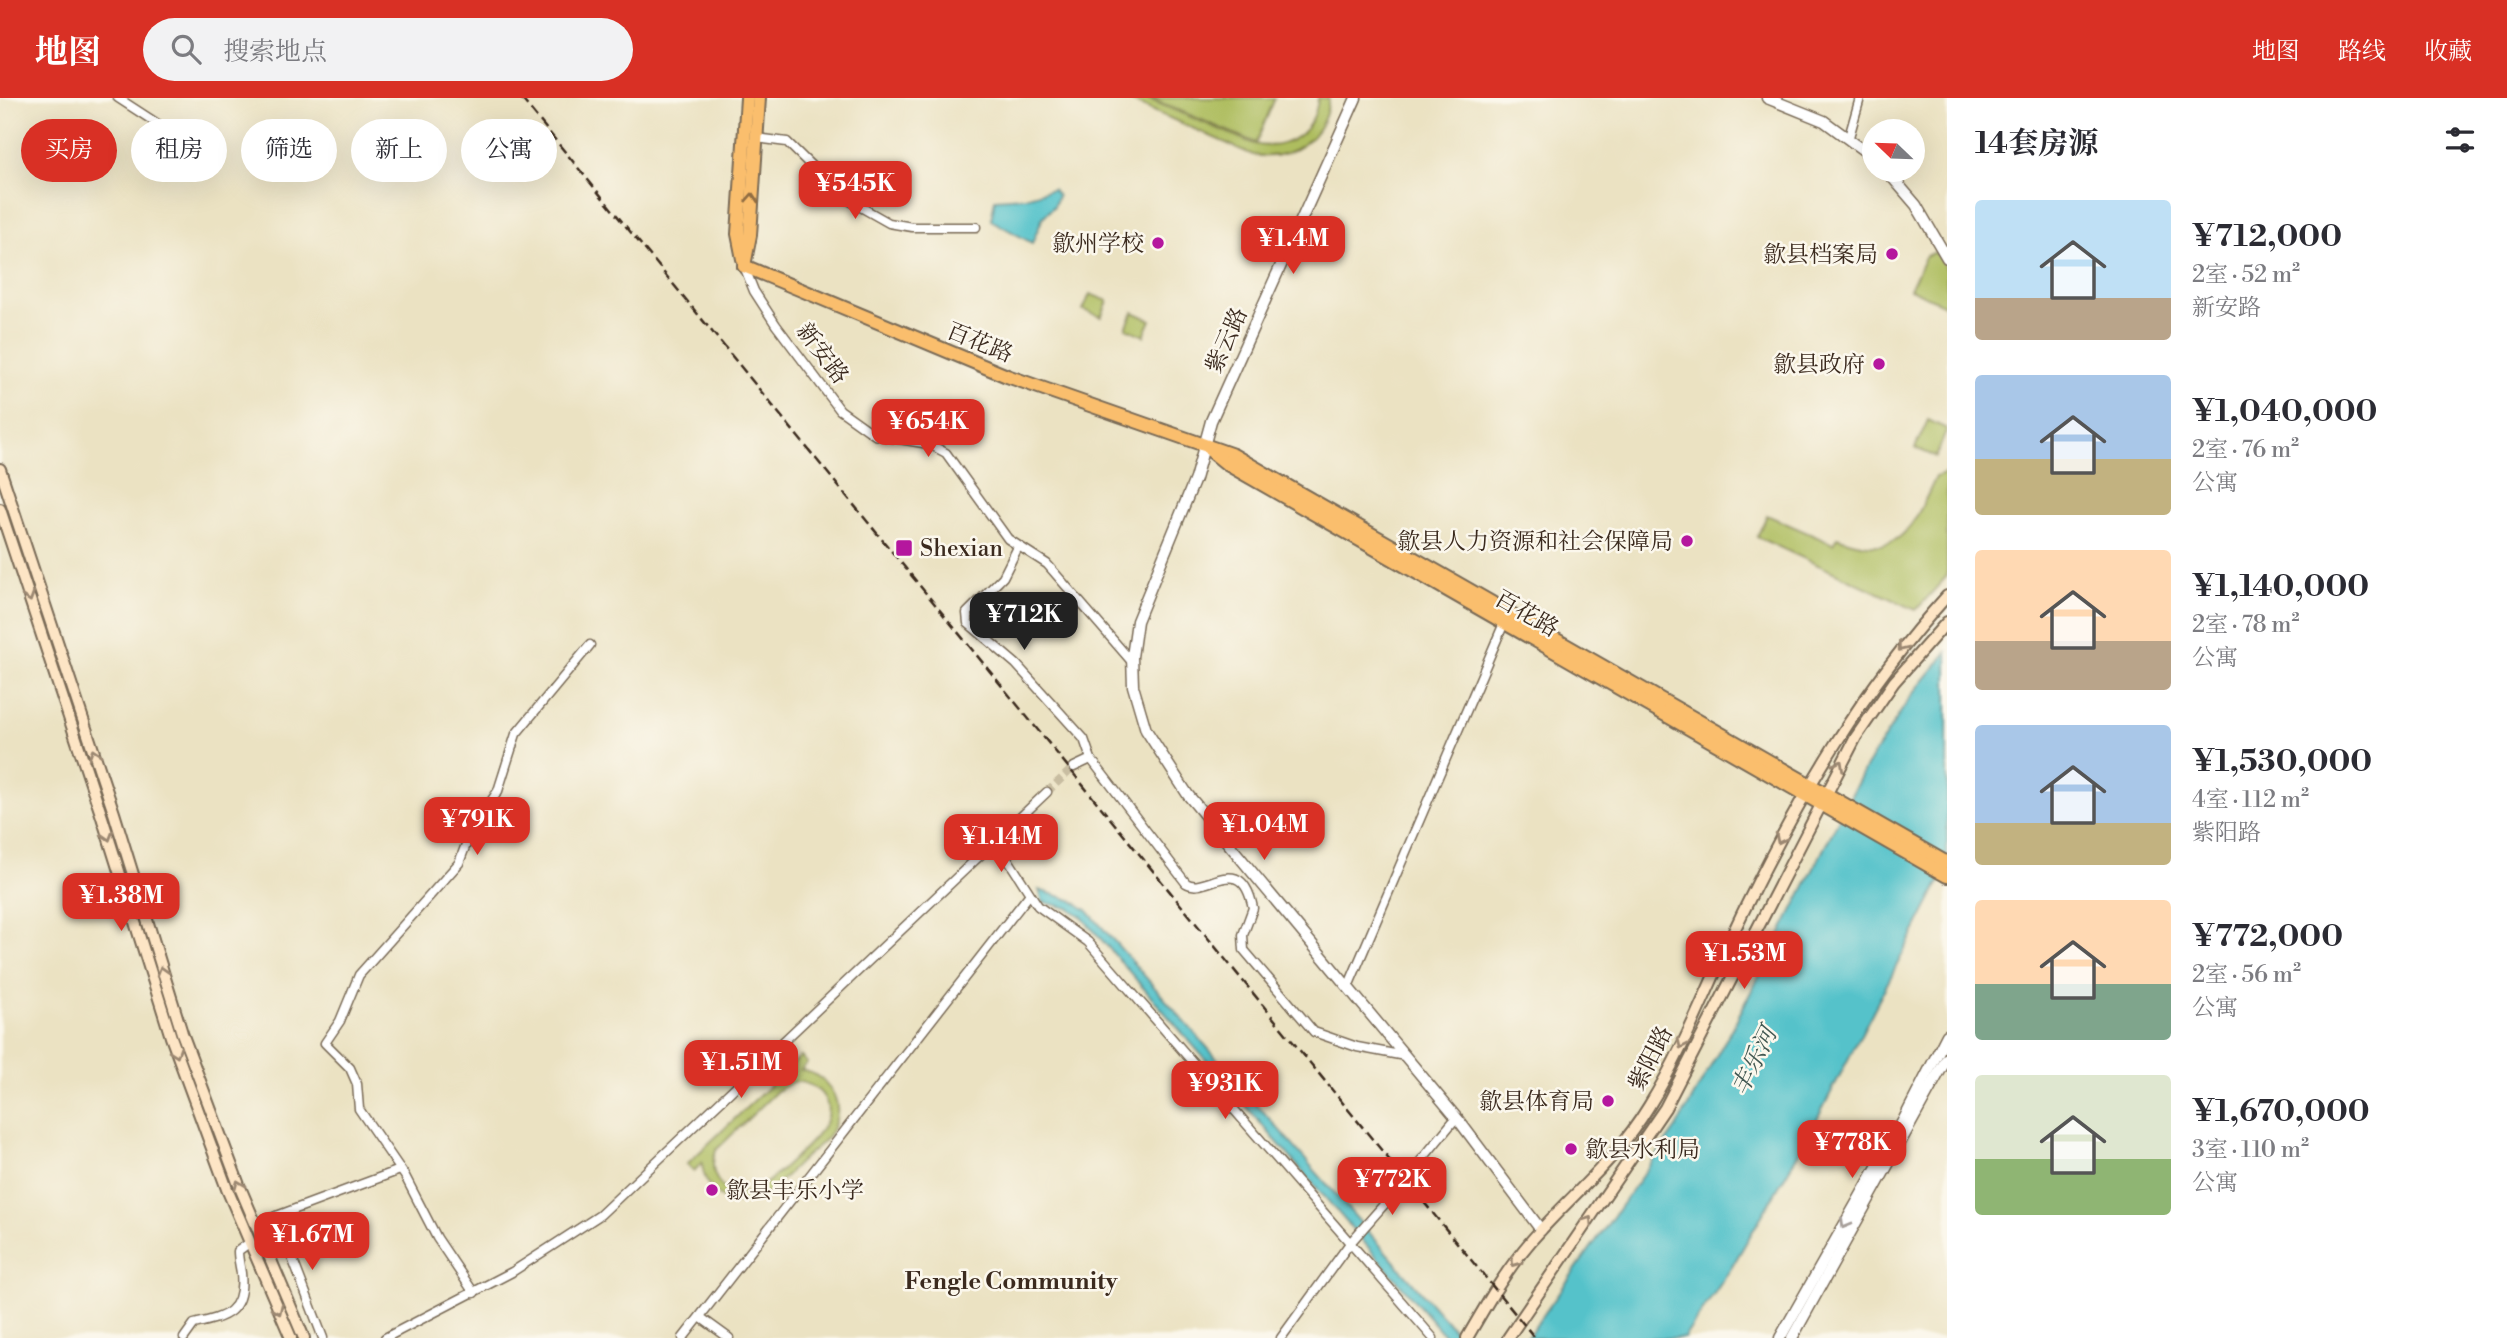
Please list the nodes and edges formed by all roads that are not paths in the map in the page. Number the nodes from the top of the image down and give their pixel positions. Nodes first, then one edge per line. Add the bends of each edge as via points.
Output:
1 (118, 98) edge
2 (747, 98) edge
3 (758, 98) edge
4 (1356, 98) edge
5 (1768, 98) edge
6 (1860, 98) edge
7 (150, 119) edge
8 (1849, 137) junction
9 (756, 138) junction
10 (1862, 148) edge
11 (1896, 182) edge
12 (976, 227) dead end
13 (1947, 258) edge
14 (744, 266) junction
15 (1205, 445) junction
16 (0, 469) edge
17 (0, 509) edge
18 (1018, 547) junction
19 (1947, 596) edge
20 (1947, 622) edge
21 (1504, 623) junction
22 (590, 645) dead end
23 (1132, 662) junction
24 (1091, 759) junction
25 (1074, 767) tunnel mouth
26 (1807, 791) junction
27 (1047, 792) tunnel mouth
28 (1822, 799) junction
29 (1835, 806) junction
30 (996, 841) junction
31 (1947, 863) edge
32 (1947, 876) edge
33 (1029, 895) junction
34 (1348, 987) junction
35 (1947, 1035) edge
36 (1405, 1056) junction
37 (1947, 1058) edge
38 (1456, 1118) junction
39 (400, 1170) junction
40 (1410, 1174) tunnel mouth
41 (1396, 1191) tunnel mouth
42 (276, 1216) junction
43 (255, 1224) junction
44 (1541, 1230) junction
45 (1352, 1241) junction
46 (249, 1243) junction
47 (474, 1293) junction
48 (700, 1317) junction
49 (184, 1338) edge
50 (291, 1338) edge
51 (304, 1338) edge
52 (323, 1338) edge
53 (385, 1338) edge
54 (683, 1338) edge
55 (729, 1338) edge
56 (1280, 1338) edge
57 (1433, 1338) edge
58 (1467, 1338) edge
59 (1508, 1338) edge
60 (1780, 1338) edge
61 (1792, 1338) edge

1 - 7 street
2 - 14 main road, 新安路 via 738,234
3 - 9 main road
4 - 15 street, 紫云路 via 1210,421
5 - 8 street via 1810,114
6 - 8 street
8 - 10 street
9 - 12 street via 787,142 843,197 889,223
14 -> 9 main road
11 - 13 street via 1926,218
14 - 15 main road, 百花路 via 1007,376
14 - 18 street, 新安路 via 776,325 840,410 875,435 929,444 946,453
15 - 21 main road, 百花路 via 1227,464
15 - 23 street, 紫云路 via 1140,610
15 - 26 main road, 百花路 via 1233,454
43 -> 16 main road via 178,1020
17 -> 46 main road via 171,1037
18 - 23 street, 新安路 via 1047,564
18 - 24 street via 1003,577 966,618 985,640 1017,664 1084,739
19 -> 26 main road, 紫阳路 via 1877,678
28 -> 20 main road, 紫阳路 via 1870,715
21 - 26 main road, 百花路
21 - 34 street
22 - 39 street via 520,728 498,790 471,831 459,863 363,970 325,1043 350,1068 359,1109
23 - 34 street, 紫云路 via 1141,719 1181,784
24 - 25 street
24 - 36 street via 1186,883 1199,887 1221,877 1243,885 1254,908 1243,935 1244,950 1310,1029 1322,1037
26 - 28 main road, 百花路
26 -> 44 main road, 紫阳路 via 1648,1108 1609,1161
27 - 30 street
28 - 29 main road, 百花路
59 -> 28 main road, 紫阳路 via 1665,1108
29 - 31 main road
29 - 32 main road
30 - 33 street
30 - 47 street via 620,1198 563,1241
33 - 45 street via 1088,942
33 - 48 street
34 - 36 street, 紫云路
35 -> 60 street
36 - 38 street, 紫云路
37 - 61 street
38 - 40 street
38 - 44 street, 紫云路
39 - 42 street
39 - 47 street
41 - 45 street
42 - 43 street
42 - 52 street
43 - 51 main road
44 -> 58 main road, 紫阳路 via 1510,1269
45 - 56 street
45 - 57 street
46 - 49 street via 238,1251 241,1281 233,1310 226,1317 194,1324
46 -> 50 main road
47 - 53 street
48 - 54 street
48 - 55 street

